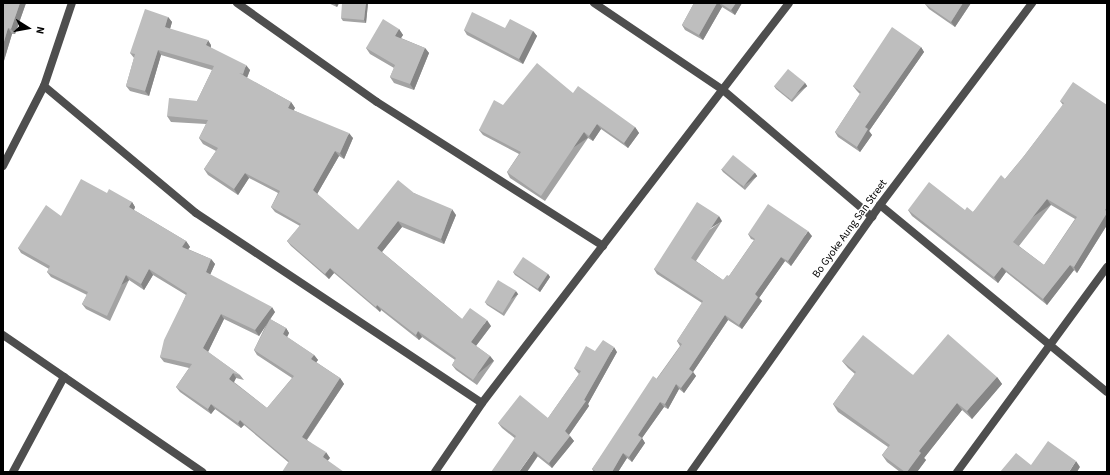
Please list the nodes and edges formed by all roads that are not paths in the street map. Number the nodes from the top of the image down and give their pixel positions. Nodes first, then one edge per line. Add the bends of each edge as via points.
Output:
1 (72, 3) edge
2 (237, 3) edge
3 (594, 3) edge
4 (789, 3) edge
5 (1032, 3) edge
6 (44, 86) junction
7 (723, 90) junction
8 (3, 166) edge
9 (880, 205) junction
10 (872, 217) junction
11 (603, 246) junction
12 (1107, 267) edge
13 (3, 335) edge
14 (1049, 345) junction
15 (64, 377) junction
16 (1107, 392) edge
17 (482, 403) junction
18 (12, 472) edge
19 (202, 472) edge
20 (435, 472) edge
21 (692, 472) edge
22 (957, 472) edge

1 - 6 street
2 - 11 street via 377,102
3 - 7 street
4 - 7 street
5 - 9 street, Bo Gyoke Aung San Street
6 - 8 street
6 - 17 street via 196,213
7 - 10 street
7 - 11 street
9 - 10 street, Bo Gyoke Aung San Street
9 - 14 street
10 - 21 street, Bo Gyoke Aung San Street
11 - 17 street
12 - 14 street
13 - 15 street
14 - 16 street
14 - 22 street
15 - 18 street
15 - 19 street
17 - 20 street

